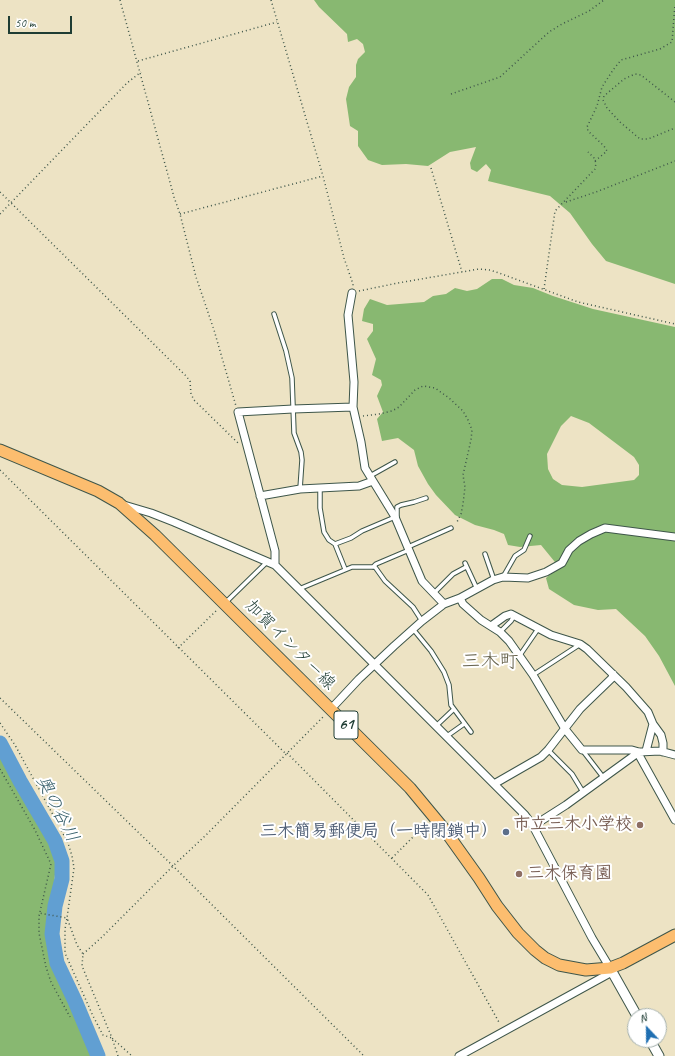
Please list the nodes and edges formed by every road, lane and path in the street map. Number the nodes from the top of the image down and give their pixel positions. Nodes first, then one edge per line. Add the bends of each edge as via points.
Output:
1 (120, 0) edge
2 (271, 0) edge
3 (604, 0) edge
4 (675, 4) edge
5 (277, 22) junction
6 (138, 61) junction
7 (140, 72) junction
8 (451, 94) dead end
9 (675, 102) edge
10 (675, 128) edge
11 (588, 152) dead end
12 (595, 161) junction
13 (675, 161) edge
14 (432, 168) dead end
15 (323, 176) junction
16 (0, 192) edge
17 (564, 202) junction
18 (11, 203) junction
19 (0, 214) edge
20 (180, 214) junction
21 (462, 272) junction
22 (544, 289) junction
23 (352, 293) junction
24 (274, 314) dead end
25 (675, 324) edge
26 (352, 407) junction
27 (293, 409) junction
28 (238, 412) junction
29 (355, 416) junction
30 (247, 448) junction
31 (0, 450) edge
32 (395, 462) dead end
33 (0, 470) edge
34 (371, 479) junction
35 (300, 489) junction
36 (320, 489) junction
37 (260, 496) junction
38 (426, 498) dead end
39 (119, 503) junction
40 (396, 518) junction
41 (451, 528) joint
42 (530, 536) dead end
43 (675, 537) edge
44 (335, 544) junction
45 (409, 549) junction
46 (485, 554) dead end
47 (267, 562) junction
48 (275, 565) junction
49 (373, 567) junction
50 (345, 569) junction
51 (503, 577) junction
52 (494, 580) junction
53 (477, 589) junction
54 (298, 590) junction
55 (434, 593) junction
56 (460, 598) junction
57 (224, 604) junction
58 (444, 604) junction
59 (514, 616) junction
60 (422, 621) junction
61 (491, 626) junction
62 (538, 629) junction
63 (413, 630) junction
64 (500, 632) junction
65 (580, 644) junction
66 (178, 648) junction
67 (520, 655) junction
68 (374, 664) junction
69 (613, 674) junction
70 (534, 675) junction
71 (0, 698) edge
72 (454, 709) junction
73 (330, 710) junction
74 (320, 720) dead end
75 (0, 723) edge
76 (464, 724) junction
77 (653, 724) junction
78 (435, 727) junction
79 (564, 729) junction
80 (471, 732) dead end
81 (446, 737) junction
82 (548, 750) junction
83 (582, 750) junction
84 (642, 751) junction
85 (663, 752) junction
86 (286, 754) junction
87 (675, 755) edge
88 (0, 769) edge
89 (603, 777) junction
90 (494, 784) junction
91 (583, 792) junction
92 (434, 816) junction
93 (675, 820) edge
94 (533, 826) junction
95 (392, 858) junction
96 (173, 866) junction
97 (39, 913) junction
98 (67, 918) junction
99 (675, 935) edge
100 (83, 954) junction
101 (611, 970) junction
102 (632, 1008) edge
103 (70, 1017) dead end
104 (504, 1031) junction
105 (112, 1038) junction
106 (118, 1056) edge
107 (132, 1056) edge
108 (364, 1056) edge
109 (459, 1056) edge

1 - 6 path
2 - 5 path
3 - 8 path via 549,32 500,77
4 - 12 path via 672,42 660,49 621,60 602,87 587,127 607,151
5 - 6 path
5 - 15 path
6 - 7 path
7 - 18 path
7 - 20 path
9 - 10 path via 641,75 635,74 624,79 604,96 603,100 606,108 640,139 648,139
11 - 12 path
12 - 17 path via 595,169
13 - 17 path
14 - 21 path
15 - 20 path
15 - 23 path via 353,284
16 - 18 path
17 - 22 path via 555,211
18 - 19 path
18 - 30 path via 186,376 190,381 190,394 194,400 237,443
20 - 28 path via 196,277
21 - 22 path via 490,270
21 - 23 path
22 - 25 path via 578,302
23 - 26 street via 348,315 354,382
24 - 27 lane via 289,363
26 - 27 street
26 - 29 street
27 - 28 street
27 - 35 lane via 294,433 302,460
28 - 30 street
29 - 34 street via 365,468
29 - 41 path via 392,411 423,386 435,388 463,411 472,430 471,440 463,475 465,487 462,509 457,522
30 - 37 street
31 - 39 main road, 加賀インター線 / 61 via 83,484
32 - 34 lane
33 - 66 path
34 - 36 street via 359,486
34 - 40 street
35 - 36 street
35 - 37 street
36 - 44 lane via 324,532
37 - 48 street via 275,551
38 - 40 lane via 397,507
39 - 47 street via 151,513
39 - 57 main road, 加賀インター線 / 61
40 - 44 lane via 362,530
40 - 45 street
41 - 45 lane
42 - 51 lane via 524,550 515,556
43 - 51 street via 604,528 579,541 569,550 562,562 546,572 528,578
44 - 50 lane
45 - 49 lane
45 - 55 street via 422,581
46 - 52 lane
47 - 48 street
47 - 57 lane
48 - 54 street
49 - 50 lane
49 - 60 lane via 413,607
50 - 54 lane
51 - 52 street
52 - 53 street
53 - 55 lane via 466,565
53 - 56 street
54 - 68 street
55 - 58 street
56 - 58 street
56 - 61 street via 481,620
57 - 66 path
57 - 73 main road, 加賀インター線 / 61
58 - 60 street
59 - 61 street via 505,616
59 - 62 street
59 - 64 lane
60 - 63 street
61 - 64 street
62 - 65 street
62 - 67 lane
63 - 68 street
63 - 72 lane via 431,651 444,672
64 - 67 street
65 - 69 street
65 - 70 lane
66 - 86 path
67 - 70 street
68 - 73 street
68 - 78 street
69 - 77 street via 639,700
69 - 79 street
70 - 79 street
71 - 96 path
72 - 76 lane
72 - 78 lane
73 - 92 main road, 加賀インター線 / 61 via 410,788
74 - 86 path
75 - 98 path via 15,745 68,843 74,868
76 - 80 lane
76 - 81 lane
77 - 84 street
77 - 85 street via 664,743
78 - 81 street
79 - 82 street
79 - 83 street
81 - 90 street
82 - 90 street via 541,757
82 - 91 lane via 572,774
83 - 84 street
83 - 89 lane
84 - 85 street
84 - 89 street
84 - 93 street via 640,757
85 - 87 street
86 - 95 path
86 - 96 path
88 - 97 path via 51,864
89 - 91 street
90 - 94 street
91 - 94 street
92 - 95 path
92 - 101 main road, 加賀インター線 / 61 via 497,906 535,950 559,965 586,970
94 - 101 street
95 - 104 path via 428,895
96 - 100 path
96 - 108 path
97 - 98 path
97 - 103 path via 39,933 46,967
98 - 100 path
98 - 105 path via 65,953 103,1035
99 - 101 main road, 加賀インター線 / 61
100 - 105 path via 82,966
101 - 102 street
101 - 104 street
104 - 109 street
105 - 106 path
105 - 107 path

